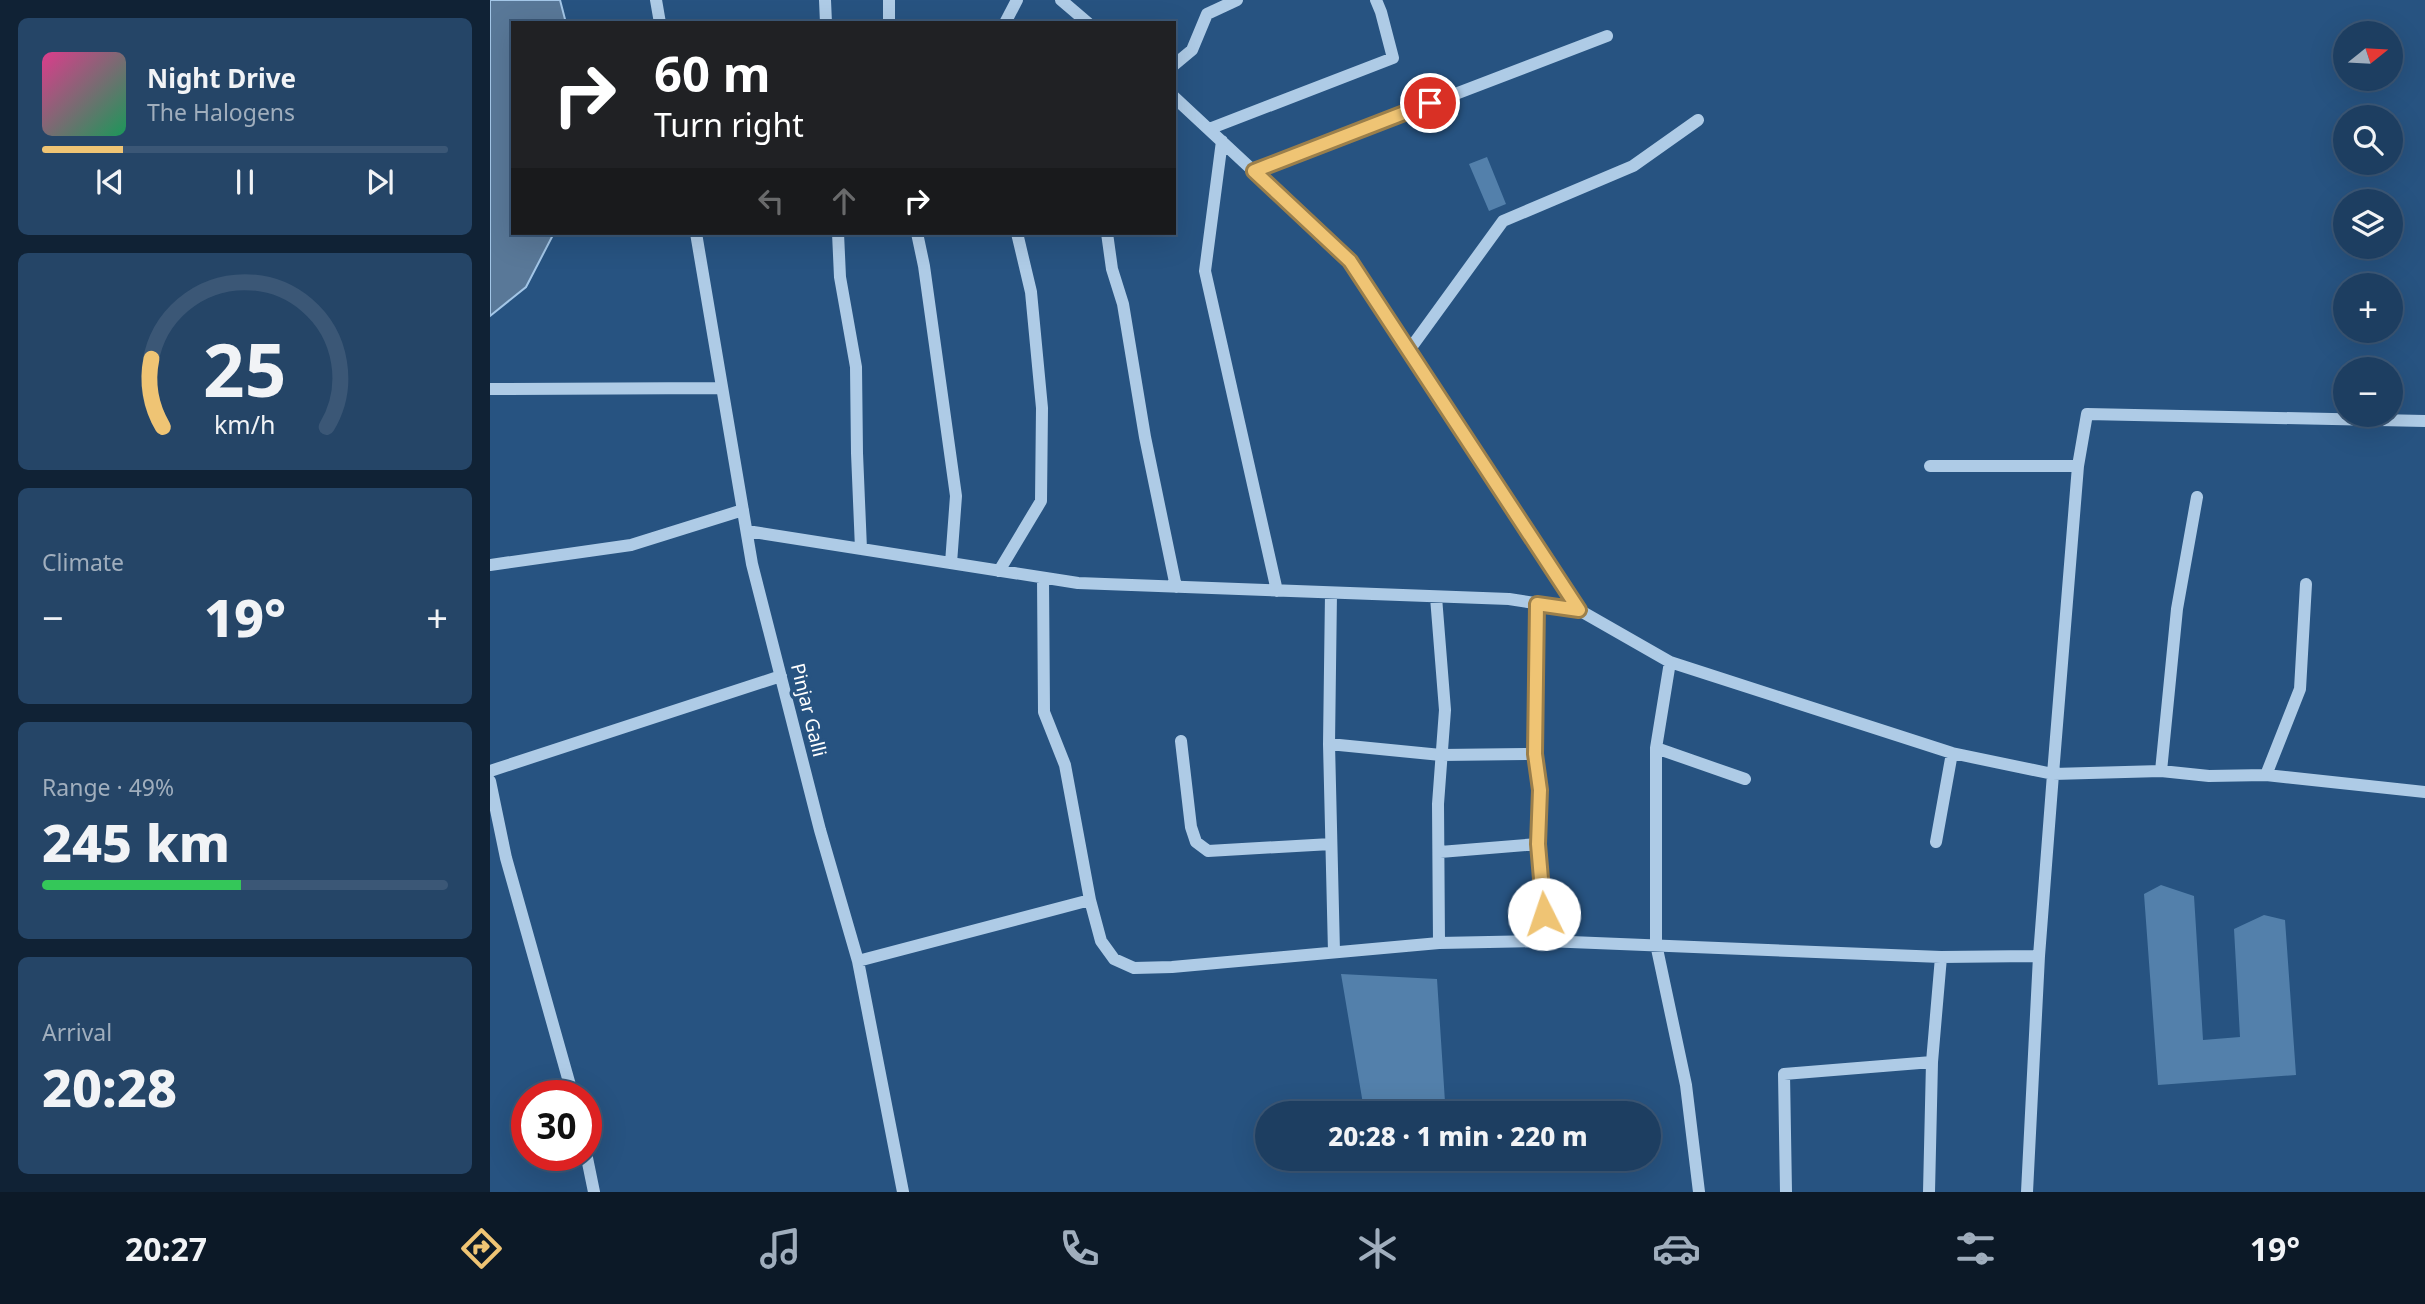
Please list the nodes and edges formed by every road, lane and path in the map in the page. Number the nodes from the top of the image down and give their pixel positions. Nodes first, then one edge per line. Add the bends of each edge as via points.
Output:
1 (656, 0) edge
2 (825, 0) edge
3 (889, 0) edge
4 (1017, 0) edge
5 (1061, 0) edge
6 (1237, 0) edge
7 (1376, 0) edge
8 (660, 21) edge
9 (826, 21) edge
10 (889, 21) edge
11 (1006, 21) edge
12 (1086, 21) edge
13 (1607, 36) dead end
14 (1176, 63) edge
15 (1176, 99) edge
16 (1698, 120) dead end
17 (1209, 129) junction
18 (1222, 141) junction
19 (1254, 171) junction
20 (696, 235) edge
21 (838, 235) edge
22 (917, 235) edge
23 (1017, 235) edge
24 (1107, 235) edge
25 (1410, 348) junction
26 (490, 388) edge
27 (722, 388) junction
28 (2425, 421) edge
29 (2078, 466) junction
30 (1930, 467) dead end
31 (2197, 497) dead end
32 (743, 510) junction
33 (747, 531) junction
34 (860, 549) junction
35 (951, 563) junction
36 (490, 565) edge
37 (999, 571) junction
38 (1043, 578) junction
39 (2306, 584) dead end
40 (1176, 587) junction
41 (1277, 591) junction
42 (1331, 593) junction
43 (1436, 597) junction
44 (1537, 604) junction
45 (1579, 610) junction
46 (1670, 662) junction
47 (781, 676) junction
48 (1181, 741) dead end
49 (1329, 744) junction
50 (1656, 748) junction
51 (1952, 753) junction
52 (1535, 754) junction
53 (1441, 755) junction
54 (490, 771) edge
55 (2161, 771) junction
56 (2053, 774) junction
57 (2266, 775) junction
58 (1745, 779) dead end
59 (490, 781) edge
60 (2425, 792) edge
61 (1936, 842) dead end
62 (1331, 844) junction
63 (1538, 844) junction
64 (1440, 852) junction
65 (1090, 900) junction
66 (1546, 941) junction
67 (1439, 943) junction
68 (1656, 944) junction
69 (1334, 952) junction
70 (2039, 956) junction
71 (1941, 957) junction
72 (858, 961) junction
73 (1932, 1062) junction
74 (568, 1080) edge
75 (590, 1171) edge
76 (594, 1192) edge
77 (903, 1192) edge
78 (1699, 1192) edge
79 (1786, 1192) edge
80 (1928, 1192) edge
81 (2027, 1192) edge

1 - 8 street
2 - 9 street
3 - 10 street
4 - 11 street
5 - 12 street
6 - 14 street via 1207,14 1192,50
7 - 17 street via 1393,58
13 - 19 street
15 - 17 street
16 - 25 street via 1633,166 1503,221
17 - 18 street
18 - 19 street
18 - 41 street via 1205,271
19 - 25 street via 1350,261
20 - 27 street, Pinjar Galli
21 - 34 street via 840,277 856,367
22 - 35 street via 956,496
23 - 37 street via 1031,292 1042,408 1041,501
24 - 40 street
25 - 45 street
26 - 27 street
27 - 32 street, Pinjar Galli
28 - 29 street via 2087,414
29 - 30 street
29 - 56 street
31 - 55 street via 2177,610
32 - 33 street, Pinjar Galli
32 - 36 street via 631,545
33 - 34 street
33 - 47 street, Pinjar Galli
34 - 35 street
35 - 37 street
37 - 38 street
38 - 40 street
38 - 65 street via 1044,712 1065,765
39 - 57 street via 2300,689
40 - 41 street
41 - 42 street
42 - 43 street
42 - 49 street
43 - 44 street
43 - 53 street via 1445,710
44 - 45 street
44 - 52 street
45 - 46 street
46 - 50 street
46 - 51 street
47 - 54 street
47 - 72 street, Pinjar Galli
48 - 62 street via 1191,827 1196,842 1208,851
49 - 53 street
49 - 62 street
50 - 58 street
50 - 68 street
51 - 56 street
51 - 61 street
52 - 53 street
52 - 63 street via 1540,790
53 - 64 street
55 - 56 street
55 - 57 street
56 - 70 street
57 - 60 street
59 - 74 street via 506,858
62 - 69 street
63 - 64 street
63 - 66 street
64 - 67 street
65 - 69 street via 1101,941 1114,959 1135,968
65 - 72 street
66 - 67 street
66 - 68 street
67 - 69 street
68 - 71 street
68 - 78 street via 1686,1085
70 - 71 street
70 - 81 street
71 - 73 street
72 - 77 street, Pinjar Galli
73 - 79 street via 1784,1074
73 - 80 street
75 - 76 street

